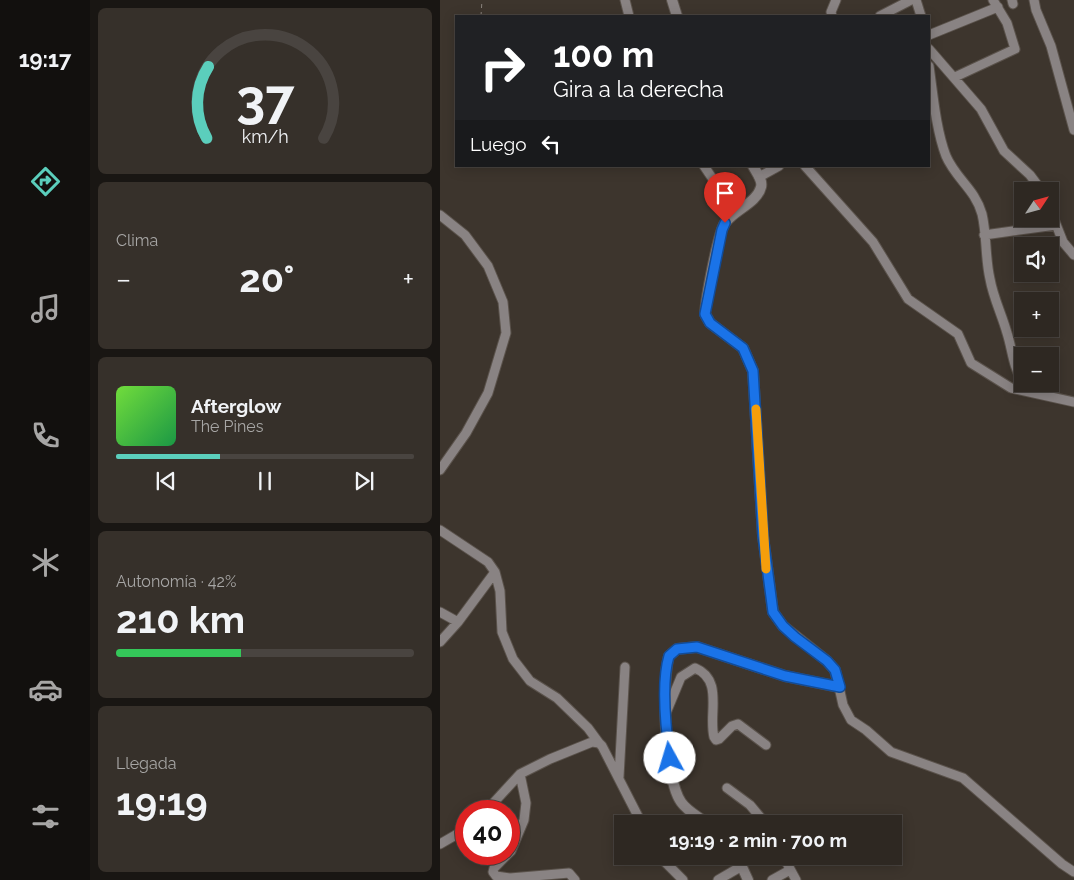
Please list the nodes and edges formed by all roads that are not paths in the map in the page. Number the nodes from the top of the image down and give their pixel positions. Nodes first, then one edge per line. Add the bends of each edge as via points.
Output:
1 (625, 0) edge
2 (672, 0) edge
3 (836, 0) edge
4 (911, 0) edge
5 (916, 0) edge
6 (1034, 0) edge
7 (996, 4) edge
8 (629, 15) edge
9 (677, 15) edge
10 (832, 15) edge
11 (882, 15) edge
12 (921, 15) edge
13 (930, 35) edge
14 (930, 49) edge
15 (930, 72) edge
16 (955, 77) junction
17 (1074, 130) edge
18 (705, 167) edge
19 (754, 167) edge
20 (778, 167) edge
21 (806, 167) edge
22 (759, 177) junction
23 (1035, 182) edge
24 (440, 215) edge
25 (731, 216) junction
26 (1034, 228) edge
27 (1057, 228) edge
28 (984, 235) junction
29 (1074, 255) edge
30 (1014, 361) edge
31 (1032, 393) joint
32 (1074, 402) edge
33 (440, 470) edge
34 (440, 530) edge
35 (495, 572) junction
36 (440, 612) edge
37 (458, 622) junction
38 (440, 642) edge
39 (625, 668) dead end
40 (840, 687) junction
41 (666, 713) junction
42 (599, 743) junction
43 (766, 745) dead end
44 (520, 774) junction
45 (619, 779) junction
46 (728, 788) dead end
47 (496, 800) edge
48 (637, 815) edge
49 (695, 815) edge
50 (759, 815) edge
51 (455, 835) edge
52 (440, 844) edge
53 (668, 865) edge
54 (788, 865) edge
55 (742, 866) joint
56 (790, 870) junction
57 (1074, 872) edge
58 (575, 880) edge
59 (683, 880) edge
60 (718, 880) edge
61 (748, 880) edge
62 (772, 880) edge
63 (796, 880) edge

1 - 8 street
2 - 9 street
3 - 10 street
4 - 11 street
5 - 12 street
6 - 17 street via 1051,46
7 - 13 street
7 - 16 street via 1007,23 1015,49
14 - 16 street
15 - 28 street via 946,156 978,202
16 - 23 street via 981,109 1004,151
18 - 25 street via 723,194
19 - 22 street
20 - 22 street
21 - 31 street via 873,242 908,299 958,334 971,363 1011,388
22 - 25 street via 761,189 757,195
24 - 33 street via 465,235 488,266 503,302 506,333 488,393 466,434
25 - 40 street via 722,230 705,314 710,323 743,348 753,371 763,536 773,612 795,637 827,661 835,670
26 - 28 street
27 - 29 street
28 - 30 street via 990,280
31 - 32 street
34 - 35 street via 488,562
35 - 37 street
35 - 42 street via 500,591 502,632 513,659 530,681 557,698
36 - 37 street
37 - 38 street
39 - 45 street
40 - 41 street via 785,676 697,647 677,649 667,661
40 - 57 street via 843,705 852,720 891,752 963,778
41 - 43 street via 681,677 695,668 710,680 716,740 738,724
41 - 49 street via 672,778 681,802
42 - 44 street via 583,744
42 - 45 street
44 - 47 street
44 - 58 street via 526,803 524,820 511,851 493,872 496,876 510,878 569,874
45 - 48 street
46 - 50 street
51 - 52 street
53 - 59 street
54 - 56 street
55 - 60 street
55 - 61 street
56 - 62 street
56 - 63 street

